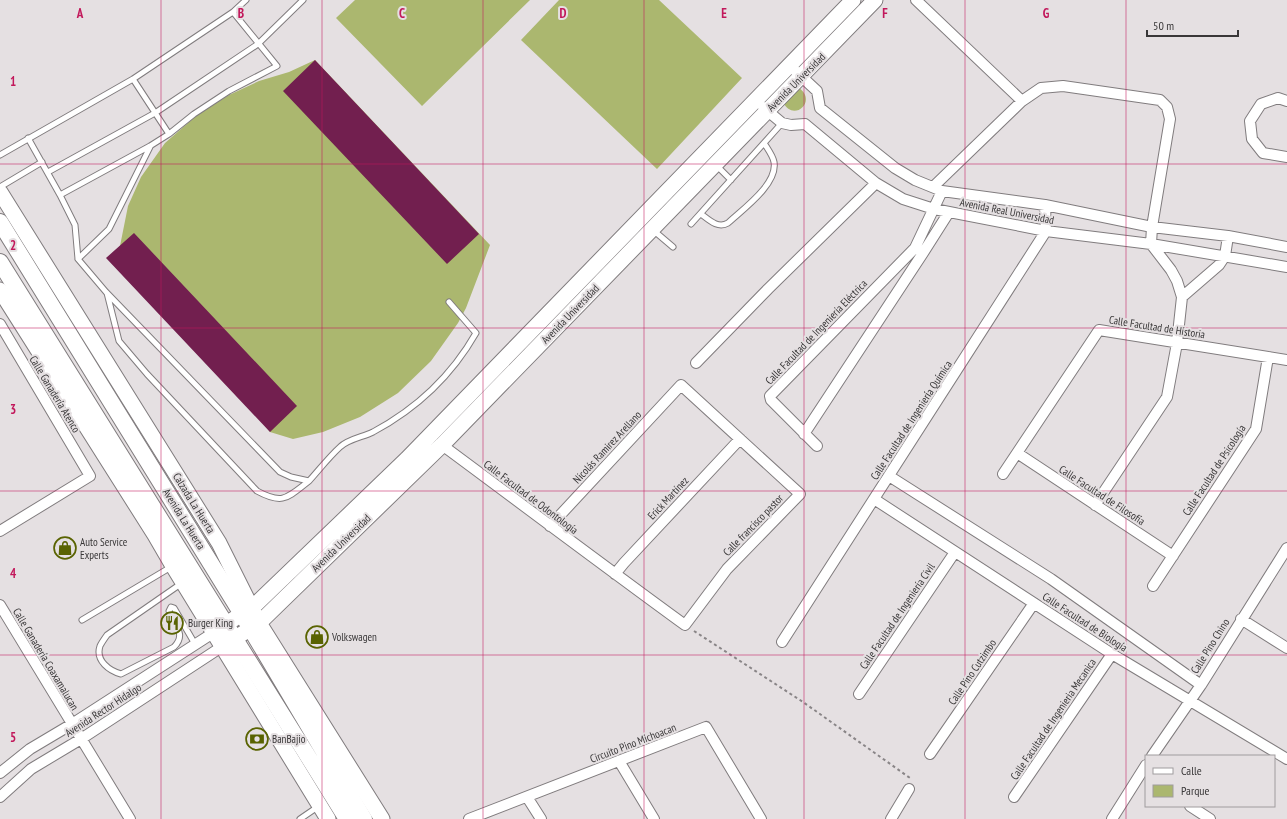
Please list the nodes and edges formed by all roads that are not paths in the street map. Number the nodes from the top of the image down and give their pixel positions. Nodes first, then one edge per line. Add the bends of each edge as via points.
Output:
1 (246, 0) edge
2 (303, 0) edge
3 (853, 0) edge
4 (875, 0) edge
5 (916, 0) edge
6 (233, 12) junction
7 (258, 44) junction
8 (789, 65) junction
9 (802, 76) junction
10 (134, 79) junction
11 (756, 100) junction
12 (1022, 101) junction
13 (1287, 101) edge
14 (767, 111) junction
15 (155, 113) junction
16 (782, 123) junction
17 (169, 134) junction
18 (28, 138) junction
19 (764, 143) junction
20 (150, 146) junction
21 (0, 155) edge
22 (1287, 157) edge
23 (42, 162) junction
24 (715, 164) junction
25 (48, 172) junction
26 (731, 180) junction
27 (876, 183) junction
28 (0, 187) edge
29 (937, 189) junction
30 (0, 192) edge
31 (60, 195) junction
32 (1045, 205) junction
33 (934, 209) junction
34 (948, 212) junction
35 (701, 214) junction
36 (0, 222) edge
37 (691, 224) dead end
38 (1152, 227) junction
39 (652, 230) junction
40 (1046, 231) junction
41 (1228, 236) junction
42 (1151, 244) junction
43 (673, 247) dead end
44 (1287, 247) edge
45 (919, 250) junction
46 (1225, 256) junction
47 (78, 259) junction
48 (0, 262) edge
49 (1287, 266) edge
50 (0, 290) edge
51 (106, 292) junction
52 (1182, 297) junction
53 (449, 302) dead end
54 (0, 324) edge
55 (4, 342) edge
56 (1177, 342) junction
57 (1268, 357) junction
58 (1287, 360) edge
59 (696, 363) dead end
60 (681, 386) joint
61 (804, 434) junction
62 (100, 435) junction
63 (740, 439) junction
64 (442, 445) junction
65 (817, 446) dead end
66 (1017, 453) junction
67 (1003, 474) dead end
68 (889, 476) junction
69 (309, 481) junction
70 (874, 499) junction
71 (1096, 505) junction
72 (550, 526) junction
73 (0, 531) edge
74 (1287, 548) edge
75 (955, 552) junction
76 (1173, 556) junction
77 (173, 566) junction
78 (615, 574) junction
79 (183, 582) junction
80 (1153, 586) dead end
81 (1034, 603) junction
82 (0, 605) edge
83 (247, 610) junction
84 (1241, 619) junction
85 (82, 620) dead end
86 (685, 625) joint
87 (254, 626) junction
88 (220, 629) junction
89 (228, 642) junction
90 (782, 642) dead end
91 (195, 644) junction
92 (1287, 648) edge
93 (1112, 654) junction
94 (147, 676) junction
95 (1201, 684) junction
96 (155, 690) junction
97 (859, 694) dead end
98 (1190, 701) junction
99 (72, 724) junction
100 (81, 739) junction
101 (930, 754) dead end
102 (1153, 755) edge
103 (1287, 759) edge
104 (619, 761) junction
105 (1144, 772) edge
106 (0, 773) edge
107 (909, 789) road end
108 (0, 797) edge
109 (527, 797) junction
110 (1014, 797) dead end
111 (320, 806) junction
112 (1192, 807) edge
113 (130, 819) edge
114 (300, 819) edge
115 (328, 819) edge
116 (347, 819) edge
117 (364, 819) edge
118 (382, 819) edge
119 (469, 819) edge
120 (541, 819) edge
121 (654, 819) edge
122 (761, 819) edge
123 (891, 819) edge
124 (1112, 819) edge
125 (1210, 819) edge

1 - 6 lane
2 - 7 lane
3 - 8 street, Avenida Universidad
4 - 9 street, Avenida Universidad
5 - 12 street
6 - 7 lane
6 - 10 lane
7 - 15 lane
7 - 17 lane via 277,66 194,114
8 - 9 street, Avenida Real Universidad
8 - 11 street, Avenida Universidad
9 - 14 street, Avenida Universidad
9 - 29 street, Avenida Real Universidad via 817,91 820,108 895,168
10 - 15 lane
10 - 18 lane
11 - 14 street
11 - 83 street, Avenida Universidad via 407,459
12 - 29 street
12 - 38 street via 1041,88 1062,86 1160,100 1167,107 1170,119
13 - 22 street via 1278,98 1260,104 1250,121 1252,140 1263,153
14 - 16 street
14 - 24 street, Avenida Universidad
15 - 17 lane
15 - 25 lane
16 - 19 lane
16 - 27 street, Avenida Real Universidad via 804,124
17 - 20 lane
18 - 21 lane
18 - 23 lane
19 - 26 lane
19 - 35 lane via 774,162 773,173 767,186 723,226 711,222
20 - 31 lane
20 - 47 lane via 109,229
23 - 25 lane
23 - 28 lane
24 - 26 lane
24 - 39 street, Avenida Universidad
25 - 31 lane
26 - 35 lane
27 - 33 street, Avenida Real Universidad via 903,199
27 - 59 street
29 - 32 street, Avenida Real Universidad
29 - 33 street, Calle Facultad de Ingeniería Eléctrica
30 - 83 street, Calzada La Huerta via 219,543
31 - 47 lane via 75,225
32 - 38 street, Avenida Real Universidad
32 - 40 street
33 - 34 street, Avenida Real Universidad
33 - 45 street, Calle Facultad de Ingeniería Eléctrica
34 - 40 street, Avenida Real Universidad
34 - 45 street, Calle Facultad de Ingeniería Eléctrica
35 - 37 lane
36 - 83 main road, Avenida La Huerta
38 - 41 street, Avenida Real Universidad
38 - 42 street
39 - 43 lane
39 - 64 street, Avenida Universidad
40 - 42 street, Avenida Real Universidad
40 - 68 street, Calle Facultad de Ingenierίa Quίmica
41 - 44 street, Avenida Real Universidad
41 - 46 street
42 - 46 street, Avenida Real Universidad
42 - 52 street via 1177,281
45 - 61 street, Calle Facultad de Ingeniería Eléctrica
45 - 61 street, Calle Facultad de Ingeniería Eléctrica via 770,396
46 - 49 street, Avenida Real Universidad
46 - 52 street via 1219,265
47 - 51 lane
48 - 62 main road, Avenida La Huerta
50 - 62 street
51 - 69 lane via 280,472
51 - 69 lane via 119,341 257,491 270,498 286,498
52 - 56 street
53 - 69 lane via 476,333 468,346 439,383 412,408 373,432 341,446
54 - 55 street, Calle Ganadería Atenco
55 - 73 street, Calle Ganadería Atenco via 90,476
56 - 57 street, Calle Facultad de Historia
56 - 66 street, Calle Facultad de Historia via 1099,330
56 - 71 street via 1167,397
57 - 58 street, Calle Facultad de Historia
57 - 76 street, Calle Facultad de Psicología via 1256,429
60 - 63 street, Calle francisco pastor
60 - 72 street, Nicolás Ramirez Arellano
61 - 65 street, Calle Facultad de Ingeniería Eléctrica
62 - 77 street
62 - 88 main road, Avenida La Huerta
63 - 78 street, Erick Martínez
63 - 86 street, Calle francisco pastor via 800,494 727,569
64 - 72 street, Calle Facultad de Odontología
64 - 87 street, Avenida Universidad
66 - 67 street, Calle Facultad de Historia
66 - 71 street, Calle Facultad de Filosofía
68 - 70 street, Calle Facultad de Ingenierίa Quίmica
68 - 95 street, Calle Facultad de Biología via 1050,579
70 - 75 street, Calle Facultad de Biología
70 - 90 street, Calle Facultad de Ingenierίa Quίmica
71 - 76 street, Calle Facultad de Filosofía
72 - 78 street, Calle Facultad de Odontología
74 - 84 street, Calle Pino Chino
75 - 81 street, Calle Facultad de Biología
75 - 97 street, Calle Facultad de Ingeniería Civil
76 - 80 street, Calle Facultad de Psicología
77 - 79 street
77 - 85 lane
78 - 86 street, Calle Facultad de Odontología
79 - 88 street
79 - 91 lane via 107,635 100,647 100,659 105,666 122,674 174,647 180,642 181,635 169,610 173,607
81 - 93 street, Calle Facultad de Biología
81 - 101 street, Calle Pino Cutzimbo
82 - 99 street, Calle Ganadería Coaxamalucan
83 - 87 main road, Avenida La Huerta
83 - 88 street, Avenida Universidad
84 - 92 street
84 - 95 street, Calle Pino Chino
87 - 89 street, Avenida Universidad
87 - 117 main road, Avenida La Huerta
87 - 118 street
88 - 89 main road, Avenida La Huerta
88 - 91 street, Avenida Rector Hidalgo
89 - 96 street, Avenida Rector Hidalgo
89 - 111 street
89 - 116 main road, Avenida La Huerta
91 - 94 street, Avenida Rector Hidalgo
93 - 98 street, Calle Facultad de Biología
93 - 110 street, Calle Facultad de Ingenieria Mecanica
94 - 96 street
94 - 99 street, Avenida Rector Hidalgo
95 - 98 street, Calle Pino Chino
96 - 100 street, Avenida Rector Hidalgo
98 - 102 street, Calle Pino Chino
98 - 103 street, Calle Facultad de Biología
99 - 100 street, Calle Ganadería Coaxamalucan
99 - 106 street, Avenida Rector Hidalgo via 30,749
100 - 108 street, Avenida Rector Hidalgo via 31,769
100 - 113 street, Calle Ganadería Coaxamalucan
104 - 109 street, Circuito Pino Michoacan
104 - 121 street
104 - 122 street, Circuito Pino Michoacan via 706,727
105 - 124 street
107 - 123 street
109 - 119 street, Circuito Pino Michoacan
109 - 120 street
111 - 114 lane
111 - 115 street
112 - 125 street

